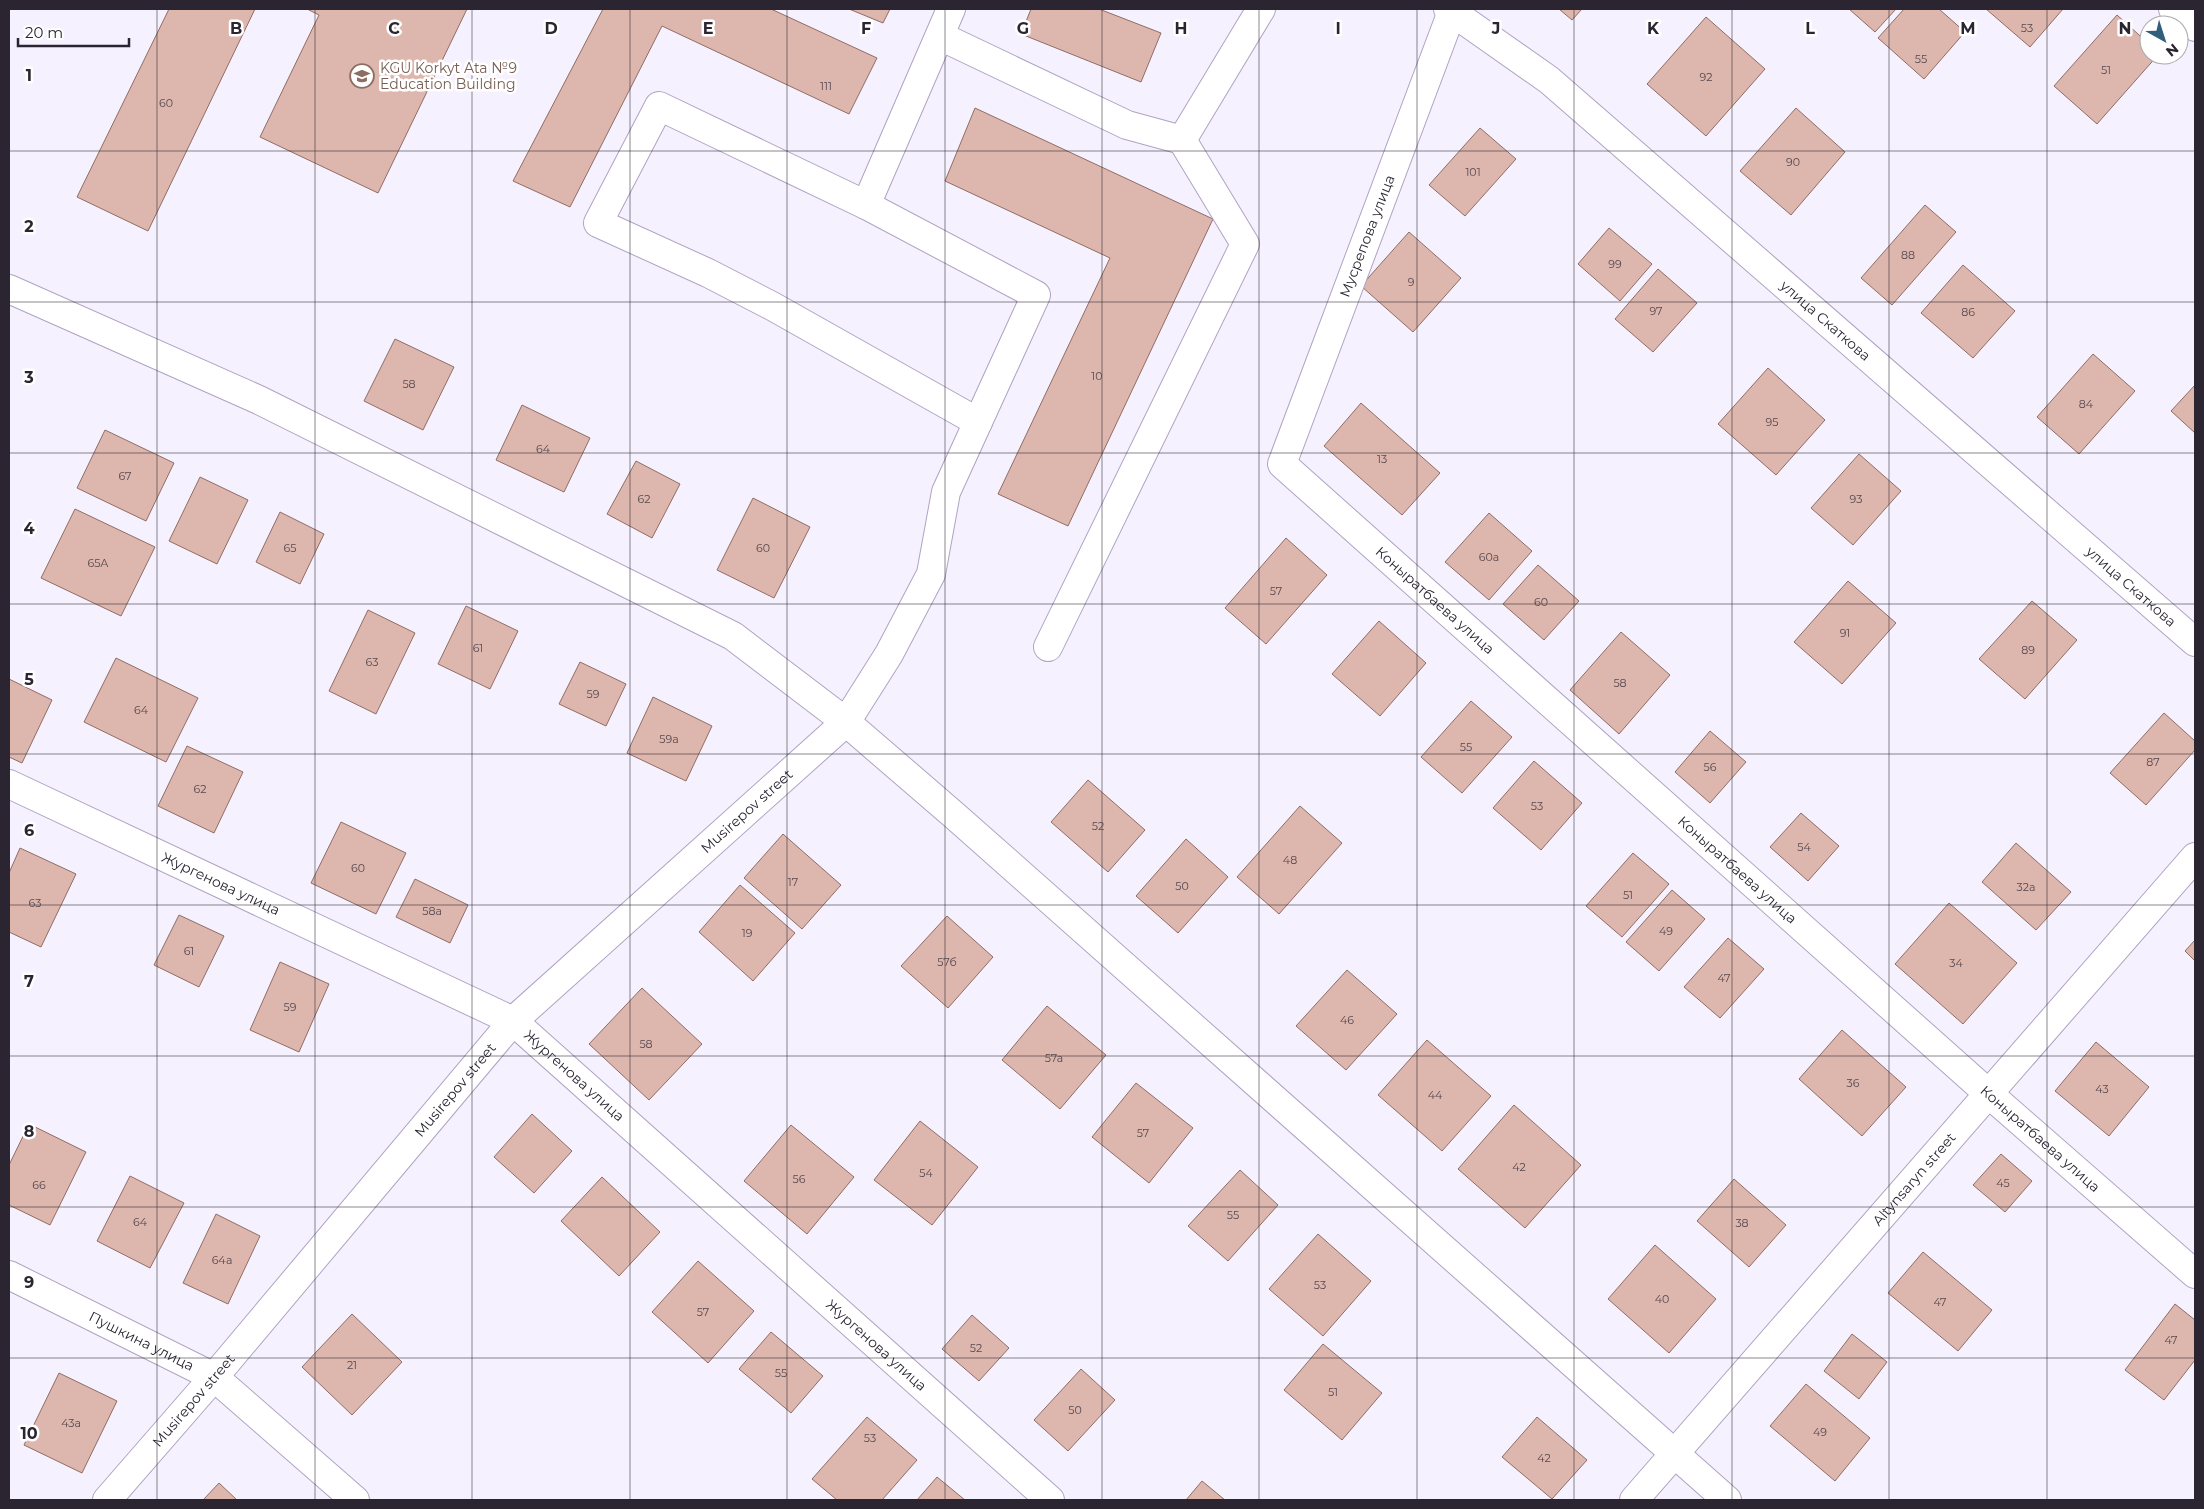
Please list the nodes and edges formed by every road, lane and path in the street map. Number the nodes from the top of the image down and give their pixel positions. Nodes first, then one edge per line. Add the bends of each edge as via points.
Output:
1 (951, 9) edge
2 (1261, 9) edge
3 (2173, 9) edge
4 (1450, 10) edge
5 (2195, 28) edge
6 (940, 36) junction
7 (1182, 140) junction
8 (866, 205) junction
9 (9, 289) edge
10 (978, 422) junction
11 (1282, 464) joint
12 (2195, 642) edge
13 (1048, 647) dead end
14 (846, 722) junction
15 (9, 784) edge
16 (2195, 857) edge
17 (513, 1021) junction
18 (1989, 1094) junction
19 (2195, 1274) edge
20 (9, 1275) edge
21 (214, 1377) junction
22 (1674, 1454) junction
23 (107, 1500) edge
24 (355, 1500) edge
25 (1050, 1500) edge
26 (1634, 1500) edge
27 (1727, 1500) edge

1 - 6 street
2 - 7 street
3 - 5 street
4 - 11 street, Мусрепова улица
4 - 12 street, улица Скаткова via 1549,80
6 - 7 street via 1126,125
6 - 8 street
7 - 13 street via 1245,244
8 - 10 street, Musirepov street via 1036,295
8 - 10 street via 659,106 598,223 708,273
9 - 14 street via 258,400 733,636
10 - 14 street, Musirepov street via 946,492 931,574 889,654
11 - 18 street, Коныратбаева улица
14 - 17 street, Musirepov street
14 - 22 street
15 - 17 street, Жургенова улица
16 - 18 street, Altynsaryn street
17 - 21 street, Musirepov street
17 - 25 street, Жургенова улица
18 - 19 street, Коныратбаева улица
18 - 22 street, Altynsaryn street
20 - 21 street, Пушкина улица
21 - 23 street, Musirepov street
21 - 24 street, Пушкина улица
22 - 26 street, Altynsaryn street
22 - 27 street

